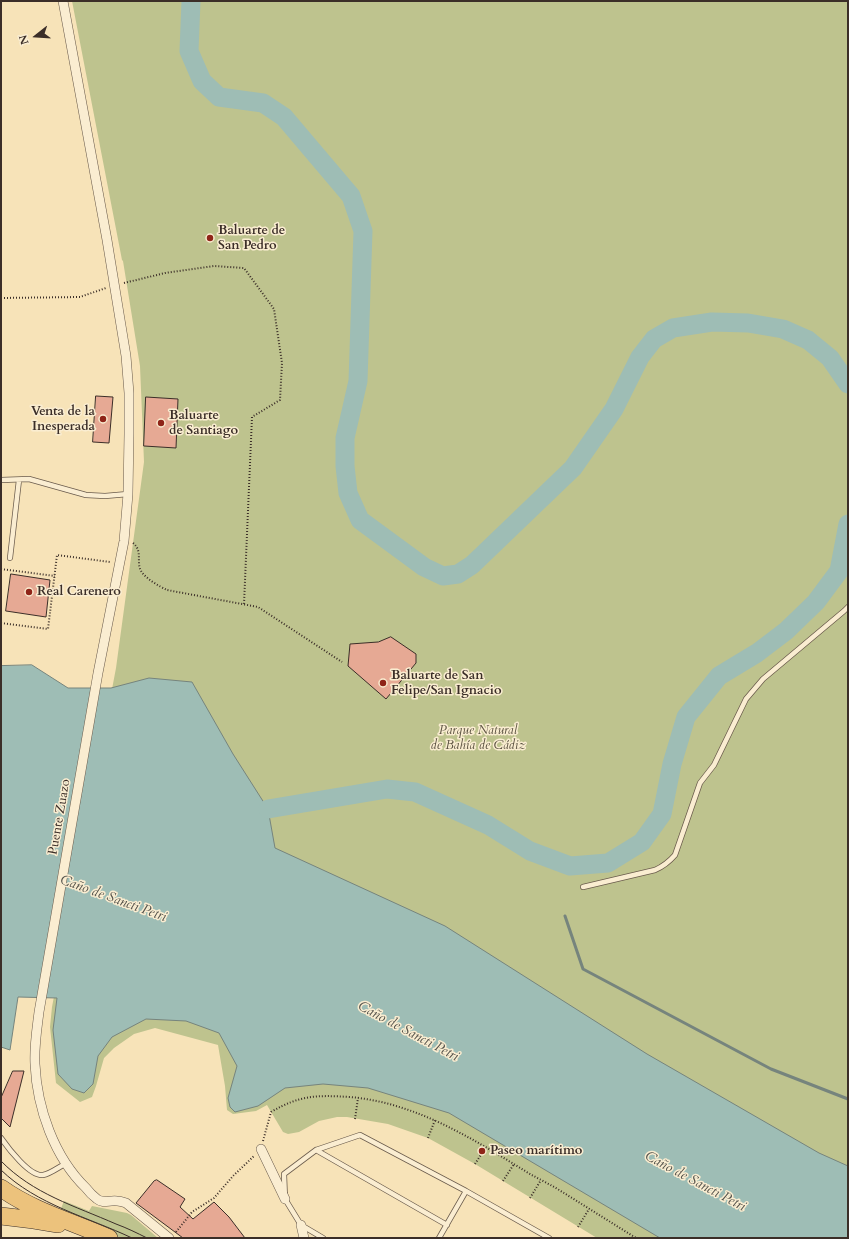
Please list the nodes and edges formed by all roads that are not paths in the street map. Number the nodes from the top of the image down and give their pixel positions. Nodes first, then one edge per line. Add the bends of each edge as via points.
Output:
1 (63, 1) edge
2 (1, 480) edge
3 (19, 480) junction
4 (128, 494) junction
5 (10, 558) dead end
6 (848, 607) edge
7 (583, 887) dead end
8 (1, 1138) edge
9 (261, 1149) road end
10 (316, 1150) junction
11 (65, 1164) junction
12 (1, 1188) edge
13 (466, 1191) junction
14 (285, 1199) junction
15 (1, 1216) edge
16 (447, 1225) junction
17 (301, 1226) junction
18 (172, 1235) edge
19 (93, 1238) edge
20 (109, 1238) edge
21 (304, 1238) edge
22 (323, 1238) edge
23 (439, 1238) edge
24 (549, 1238) edge

1 - 4 street, Puente Zuazo via 102,209 126,356 129,393
2 - 3 lane
3 - 4 lane via 29,479 86,495
3 - 5 lane
4 - 11 street, Puente Zuazo via 124,541 98,673 35,1040 35,1064 44,1116
6 - 7 lane via 763,679 746,699 714,765 700,783 675,855 670,862 655,870
8 - 11 lane via 32,1173 43,1175
9 - 14 street
10 - 13 lane via 360,1135
10 - 14 lane via 284,1174
10 - 16 lane
11 - 18 street, Puente Zuazo via 96,1199 102,1202 118,1200
12 - 20 highway via 41,1209
13 - 16 lane
13 - 24 lane
14 - 17 lane
15 - 19 highway via 60,1225
16 - 23 lane
17 - 21 street
17 - 22 lane

